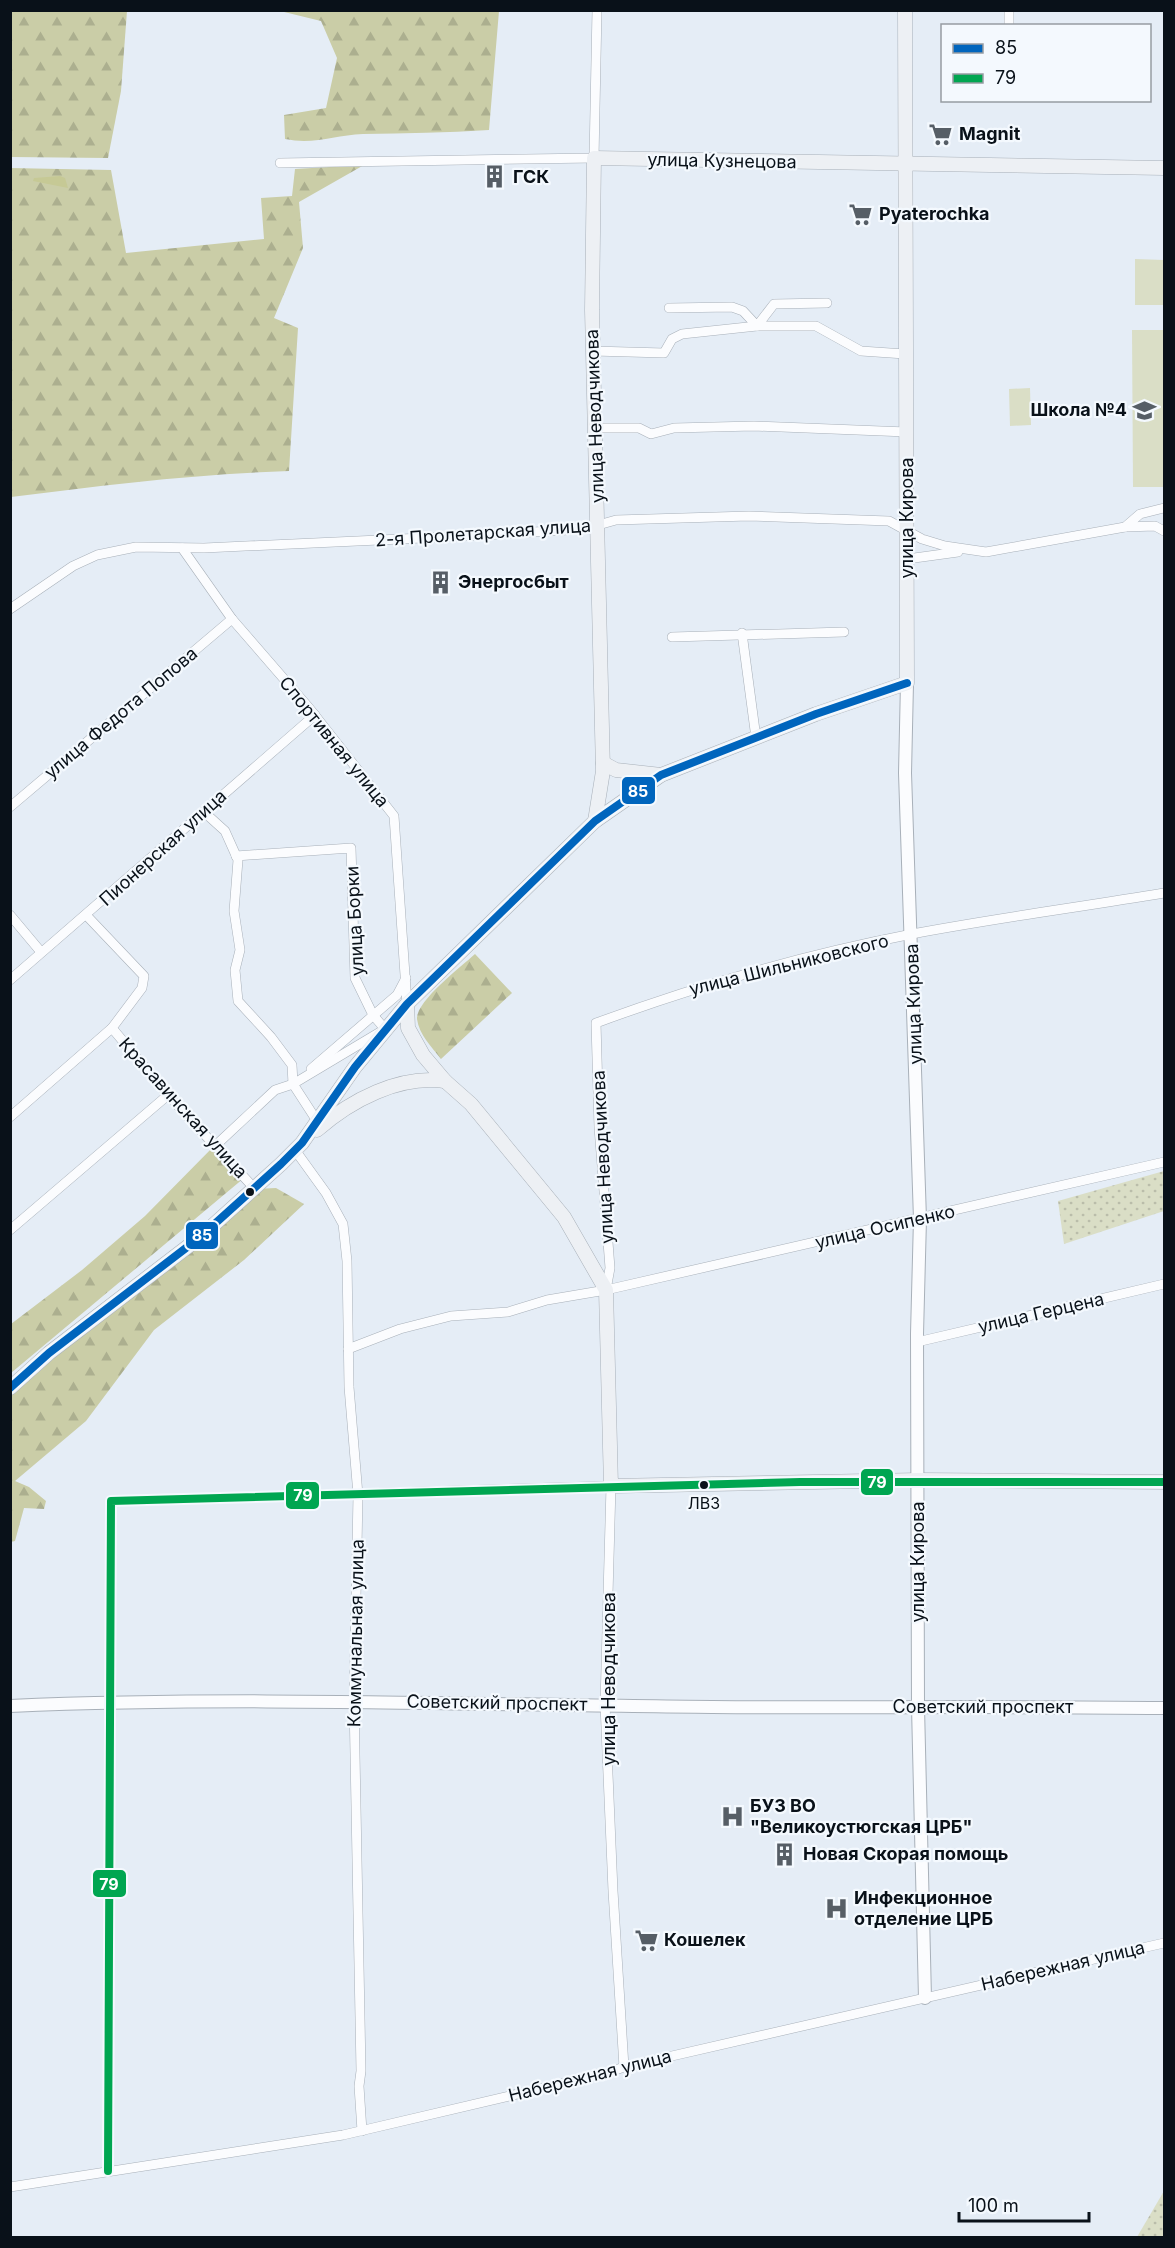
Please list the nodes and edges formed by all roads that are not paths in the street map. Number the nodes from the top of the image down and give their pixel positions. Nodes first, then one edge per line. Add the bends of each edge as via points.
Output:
1 (597, 10) edge
2 (905, 10) edge
3 (594, 158) junction
4 (280, 163) dead end
5 (904, 165) junction
6 (1164, 168) edge
7 (827, 303) dead end
8 (669, 308) dead end
9 (757, 326) junction
10 (594, 351) junction
11 (906, 354) junction
12 (595, 428) junction
13 (907, 432) junction
14 (1164, 508) edge
15 (598, 527) junction
16 (1125, 527) junction
17 (906, 530) junction
18 (1164, 531) edge
19 (182, 548) junction
20 (965, 551) junction
21 (907, 559) junction
22 (10, 609) edge
23 (232, 619) junction
24 (844, 632) dead end
25 (742, 633) junction
26 (672, 637) dead end
27 (907, 682) junction
28 (315, 715) junction
29 (756, 738) junction
30 (603, 763) junction
31 (661, 775) junction
32 (10, 807) edge
33 (204, 812) junction
34 (595, 821) junction
35 (236, 856) junction
36 (1164, 893) edge
37 (10, 915) edge
38 (87, 916) junction
39 (911, 934) junction
40 (41, 952) junction
41 (406, 978) junction
42 (10, 980) edge
43 (407, 1004) junction
44 (373, 1015) junction
45 (596, 1023) joint
46 (112, 1028) junction
47 (385, 1029) junction
48 (446, 1081) junction
49 (293, 1084) junction
50 (168, 1095) junction
51 (10, 1117) edge
52 (317, 1122) junction
53 (216, 1146) junction
54 (298, 1147) junction
55 (1164, 1162) edge
56 (255, 1189) junction
57 (920, 1219) junction
58 (10, 1230) edge
59 (1164, 1284) edge
60 (606, 1290) junction
61 (917, 1342) junction
62 (348, 1349) junction
63 (10, 1388) edge
64 (919, 1480) junction
65 (1164, 1482) edge
66 (610, 1486) junction
67 (358, 1495) junction
68 (354, 1701) junction
69 (109, 1702) junction
70 (605, 1704) junction
71 (10, 1706) edge
72 (918, 1707) junction
73 (1164, 1708) edge
74 (1164, 1943) edge
75 (925, 1998) junction
76 (624, 2067) junction
77 (362, 2131) junction
78 (108, 2171) junction
79 (10, 2187) edge

1 - 3 street, улица Неводчикова
2 - 5 main road, улица Кирова
3 - 4 street, улица Кузнецова
3 - 5 main road, улица Кузнецова
3 - 10 main road, улица Неводчикова
5 - 6 main road, улица Кузнецова
5 - 11 main road, улица Кирова
7 - 9 street via 774,304
8 - 9 street via 732,307 743,311
9 - 10 street via 677,336 664,353
9 - 11 street via 816,326 861,351
10 - 12 main road, улица Неводчикова
11 - 13 main road, улица Кирова
12 - 13 street via 639,428 651,434 674,428 754,426
12 - 15 main road, улица Неводчикова
13 - 17 main road, улица Кирова
14 - 16 street, 2-я Пролетарская улица via 1140,514
15 - 17 street, 2-я Пролетарская улица via 616,520 749,516 889,521
15 - 19 street, 2-я Пролетарская улица
15 - 30 main road, улица Неводчикова
16 - 18 street via 1155,526
16 - 20 street, 2-я Пролетарская улица via 1017,548
17 - 20 street, 2-я Пролетарская улица
17 - 21 main road, улица Кирова
19 - 22 street, 2-я Пролетарская улица via 136,547 97,555 73,566
19 - 23 street, Спортивная улица
20 - 21 street, 2-я Пролетарская улица
21 - 27 main road, улица Кирова
23 - 28 street, Спортивная улица
23 - 32 street, улица Федота Попова
24 - 25 street
25 - 26 street
25 - 29 street
27 - 29 main road
27 - 39 street, улица Кирова via 905,773
28 - 33 street, Пионерская улица
28 - 41 street, Спортивная улица via 394,816
29 - 31 main road
30 - 31 main road via 616,770
30 - 34 main road, улица Неводчикова
31 - 34 main road
33 - 35 street via 225,831
33 - 38 street, Пионерская улица
34 - 43 main road
35 - 44 street, улица Борки via 351,848 355,978
35 - 49 street via 238,1001 292,1065
36 - 39 street, улица Шильниковского
37 - 40 street
38 - 40 street, Пионерская улица
38 - 46 street, Красавинская улица via 144,976 142,988
39 - 45 street, улица Шильниковского via 754,970
39 - 57 street, улица Кирова
40 - 42 street, Пионерская улица
41 - 43 street, Спортивная улица
41 - 44 street via 398,995
43 - 47 main road
43 - 48 main road, улица Неводчикова via 413,1040
44 - 47 street, улица Борки
44 - 49 street
45 - 60 street, улица Неводчикова via 610,1268
46 - 50 street, Красавинская улица
46 - 51 street
47 - 49 street
47 - 52 main road
48 - 54 main road via 417,1080 370,1095 345,1109
48 - 60 main road, улица Неводчикова via 471,1104 564,1216
49 - 52 street
49 - 53 street via 275,1090
50 - 53 street, Красавинская улица
50 - 58 street
52 - 54 main road
53 - 56 street, Красавинская улица
54 - 56 main road
54 - 62 street, Коммунальная улица via 344,1224
55 - 57 street, улица Осипенко
56 - 63 main road
57 - 60 street, улица Осипенко
57 - 61 street, улица Кирова
59 - 61 street, улица Герцена
60 - 62 street, улица Осипенко via 547,1300 508,1312 452,1316 400,1329
60 - 66 main road, улица Неводчикова
61 - 64 street, улица Кирова
62 - 67 street, Коммунальная улица
64 - 65 main road
64 - 66 main road
64 - 72 street, улица Кирова
66 - 67 street
66 - 70 street, улица Неводчикова
67 - 68 street, Коммунальная улица
67 - 69 street via 111,1501
68 - 69 street, Советский проспект
68 - 70 street, Советский проспект
68 - 77 street, Коммунальная улица
69 - 71 street, Советский проспект
69 - 78 street
70 - 72 street, Советский проспект
70 - 76 street, улица Неводчикова
72 - 73 street, Советский проспект
72 - 75 street, улица Кирова
74 - 75 street, Набережная улица
75 - 76 street, Набережная улица
76 - 77 street, Набережная улица
77 - 78 street, Набережная улица
78 - 79 street, Набережная улица

